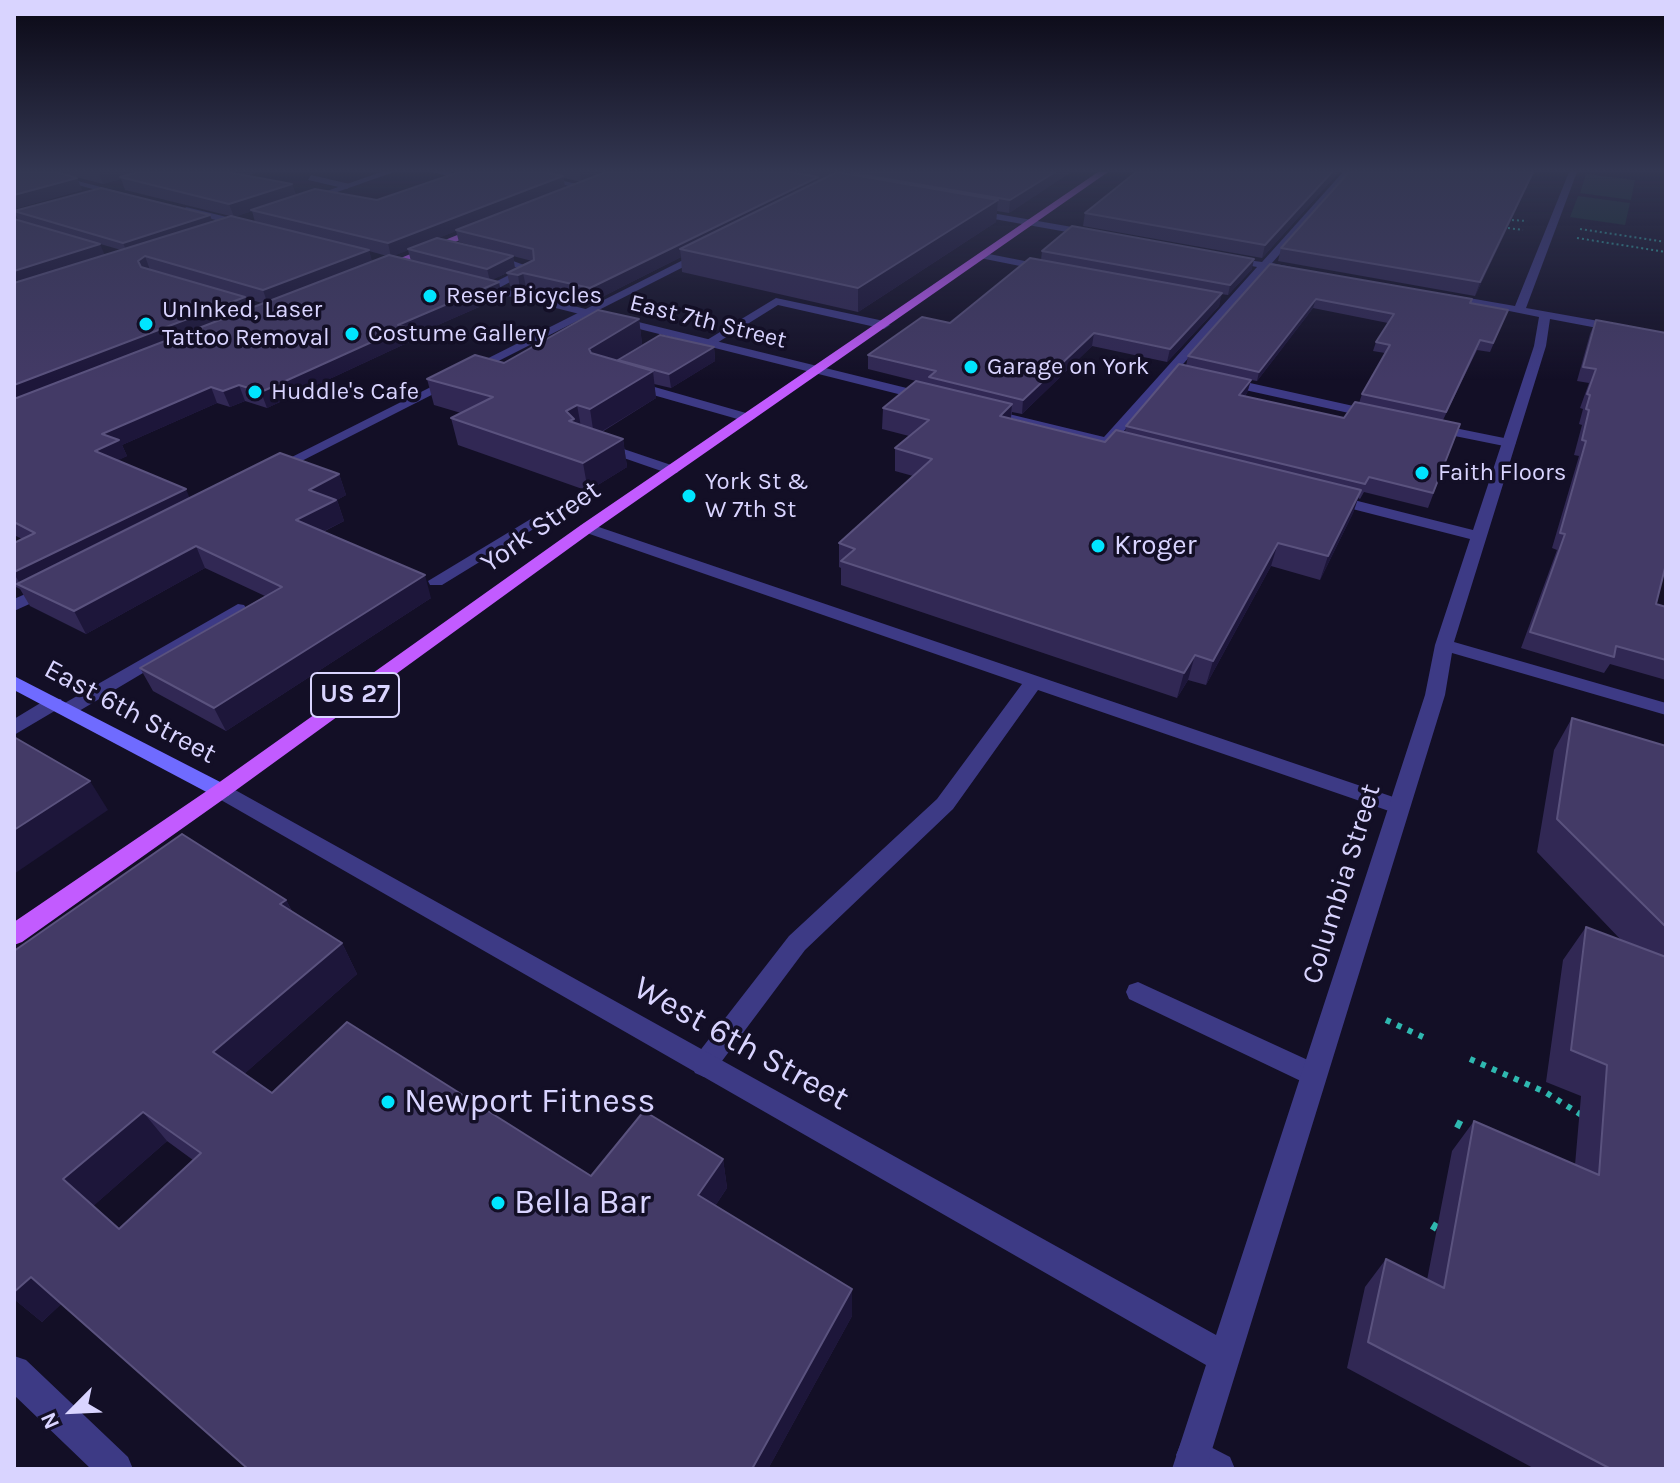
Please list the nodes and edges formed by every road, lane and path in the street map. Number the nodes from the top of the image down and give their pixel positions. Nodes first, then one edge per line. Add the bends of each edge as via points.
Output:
1 (448, 241) edge
2 (1005, 241) edge
3 (1285, 241) edge
4 (1547, 241) edge
5 (1610, 241) edge
6 (441, 244) junction
7 (715, 247) edge
8 (456, 248) edge
9 (471, 251) edge
10 (1666, 252) edge
11 (984, 256) junction
12 (1215, 256) edge
13 (367, 257) edge
14 (391, 264) junction
15 (1263, 265) junction
16 (413, 269) edge
17 (1062, 271) edge
18 (372, 272) edge
19 (1305, 272) edge
20 (460, 281) edge
21 (491, 288) junction
22 (1437, 296) edge
23 (1519, 311) junction
24 (588, 312) junction
25 (1545, 316) junction
26 (884, 325) junction
27 (673, 334) junction
28 (1666, 337) edge
29 (708, 343) junction
30 (649, 348) edge
31 (816, 371) junction
32 (1187, 373) junction
33 (617, 380) edge
34 (944, 402) edge
35 (974, 409) edge
36 (1385, 417) edge
37 (748, 418) junction
38 (1416, 424) edge
39 (581, 439) edge
40 (1107, 442) junction
41 (1509, 443) junction
42 (1153, 453) edge
43 (672, 470) junction
44 (265, 474) edge
45 (1320, 496) edge
46 (534, 522) dead end
47 (587, 528) junction
48 (1481, 537) junction
49 (68, 579) edge
50 (436, 581) dead end
51 (14, 606) edge
52 (238, 609) edge
53 (1444, 645) junction
54 (1035, 680) junction
55 (14, 682) edge
56 (61, 707) junction
57 (1666, 709) edge
58 (14, 728) edge
59 (221, 791) junction
60 (1397, 806) junction
61 (14, 935) edge
62 (1138, 992) dead end
63 (1386, 1020) dead end
64 (1423, 1037) dead end
65 (1470, 1059) dead end
66 (704, 1065) junction
67 (1314, 1075) junction
68 (1591, 1122) dead end
69 (1456, 1123) dead end
70 (1482, 1135) edge
71 (1226, 1359) junction
72 (14, 1372) edge
73 (1200, 1464) edge
74 (116, 1469) edge

1 - 6 main road
2 - 11 main road, York Street / US 27
3 - 15 street
4 - 23 street
5 - 10 path
6 - 8 street
6 - 14 main road
7 - 24 street
9 - 21 street via 529,266
11 - 17 street
11 - 26 main road, York Street / US 27
12 - 15 street
13 - 14 street
14 - 16 street
14 - 18 main road
15 - 19 street
15 - 32 street via 1226,302
20 - 21 street, East 7th Street
21 - 24 street, East 7th Street
22 - 23 street
23 - 25 street
24 - 27 street, East 7th Street
24 - 44 street
25 - 28 street
25 - 41 street, Columbia Street
26 - 29 street via 776,301
26 - 31 main road, York Street / US 27
27 - 29 street, East 7th Street
27 - 30 street
29 - 31 street, East 7th Street
31 - 34 street, East 7th Street
31 - 37 main road, York Street / US 27
32 - 36 street
32 - 40 street
33 - 37 street
35 - 40 street
37 - 43 main road, York Street / US 27
38 - 41 street
39 - 43 street
40 - 42 street
41 - 48 street, Columbia Street
43 - 47 main road, York Street / US 27
45 - 48 street
46 - 50 street
47 - 54 street
47 - 59 main road, York Street / US 27
48 - 53 street, Columbia Street
49 - 51 street
52 - 56 street
53 - 57 street
53 - 60 street, Columbia Street via 1435,695
54 - 60 street
54 - 66 street via 945,804 797,943
55 - 56 street, East 6th Street
56 - 58 street
56 - 59 street, East 6th Street
59 - 61 main road, York Street / US 27
59 - 66 street, West 6th Street
60 - 67 street, Columbia Street
62 - 67 street
63 - 64 path
65 - 68 path via 1545,1092
66 - 71 street, West 6th Street
67 - 71 street, Columbia Street
69 - 70 path
71 - 73 street, Columbia Street
72 - 74 street

